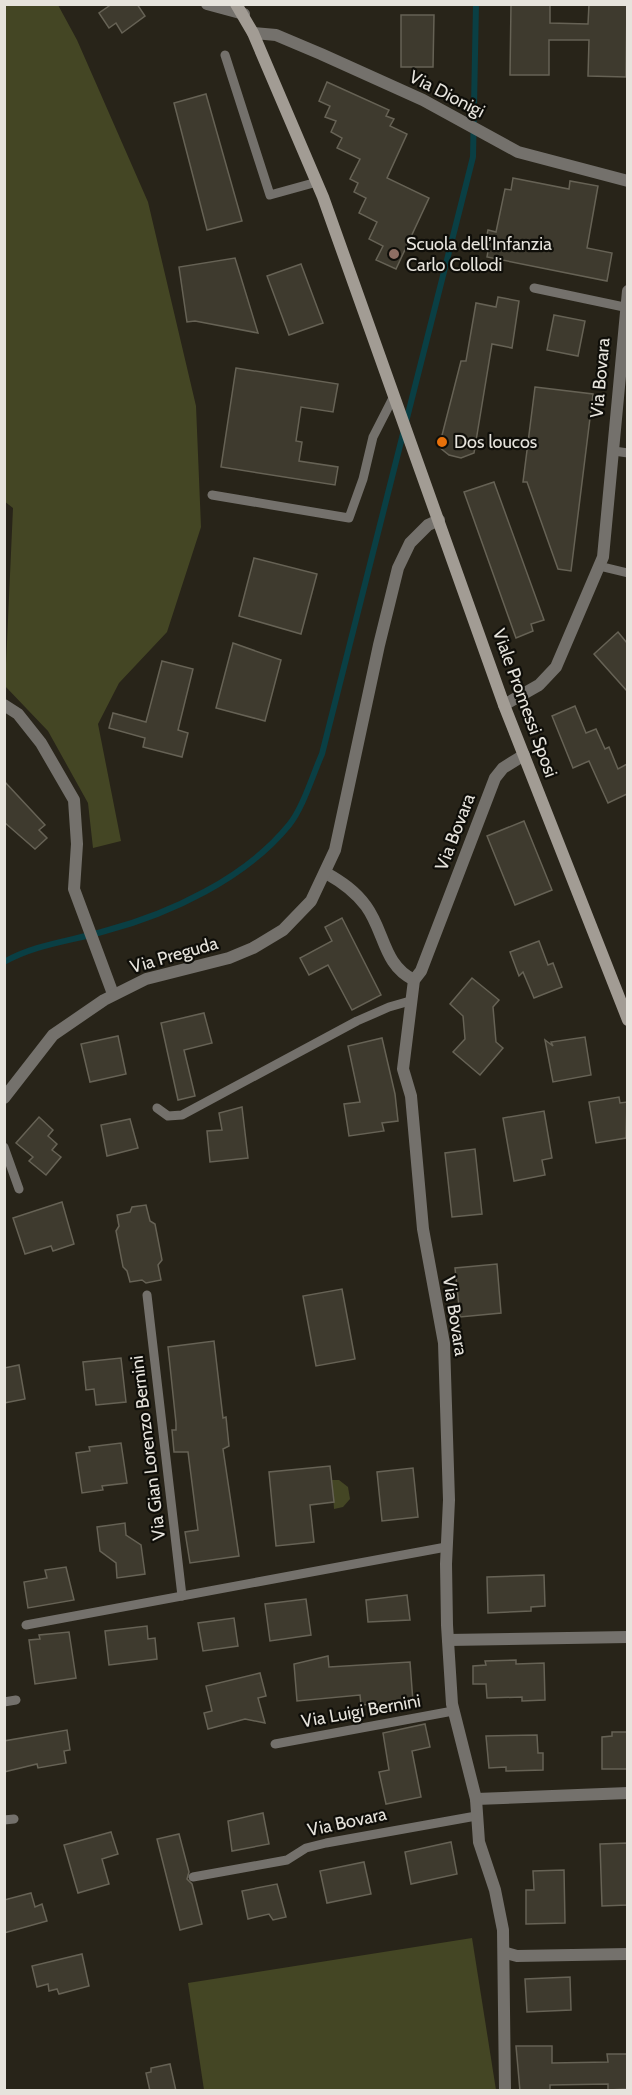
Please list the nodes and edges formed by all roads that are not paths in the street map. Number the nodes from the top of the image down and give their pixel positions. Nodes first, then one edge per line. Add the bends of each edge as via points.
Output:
1 (207, 4) edge
2 (240, 9) edge
3 (253, 33) junction
4 (225, 55) dead end
5 (627, 181) edge
6 (316, 182) junction
7 (534, 288) dead end
8 (627, 291) edge
9 (624, 307) junction
10 (394, 396) junction
11 (614, 451) junction
12 (627, 453) edge
13 (212, 495) dead end
14 (439, 520) junction
15 (599, 567) junction
16 (627, 573) edge
17 (4, 705) edge
18 (504, 705) junction
19 (524, 755) junction
20 (326, 873) junction
21 (414, 980) junction
22 (113, 994) junction
23 (410, 1001) junction
24 (627, 1020) edge
25 (4, 1098) edge
26 (157, 1108) dead end
27 (4, 1147) edge
28 (19, 1189) dead end
29 (147, 1295) dead end
30 (446, 1547) junction
31 (182, 1596) junction
32 (26, 1625) dead end
33 (627, 1637) edge
34 (448, 1640) junction
35 (16, 1700) dead end
36 (4, 1702) edge
37 (453, 1711) junction
38 (274, 1744) dead end
39 (627, 1793) edge
40 (476, 1798) junction
41 (476, 1816) junction
42 (193, 1877) dead end
43 (506, 1953) junction
44 (627, 1954) edge
45 (505, 2091) edge

1 - 2 street
2 - 3 main road, Viale Promessi Sposi
3 - 5 street, Via Dionigi via 276,35 423,100 518,152
3 - 6 main road, Viale Promessi Sposi
4 - 6 lane via 270,195
6 - 10 main road, Viale Promessi Sposi
7 - 9 lane
8 - 9 street, Via Bovara
9 - 11 street, Via Bovara
10 - 13 lane via 373,437 349,518
10 - 14 main road, Viale Promessi Sposi
11 - 12 lane
11 - 15 street, Via Bovara
14 - 18 main road, Viale Promessi Sposi
14 - 20 street, Via Preguda via 410,543 398,568 335,850
15 - 16 lane
15 - 18 street, Via Bovara via 556,667 539,685
17 - 22 street via 18,714 41,743 74,800 74,890
18 - 19 main road, Viale Promessi Sposi
19 - 21 street, Via Bovara via 502,768 495,778 421,971
19 - 24 main road, Viale Promessi Sposi
20 - 21 street via 348,885 366,906 394,967
20 - 22 street, Via Preguda via 300,914 261,944 135,983
21 - 23 street, Via Bovara
22 - 25 street, Via Preguda via 53,1035
23 - 26 lane via 357,1022 182,1115 168,1116
23 - 30 street, Via Bovara via 403,1070 411,1096 423,1229 444,1343 449,1500
27 - 28 lane
29 - 31 lane, Via Gian Lorenzo Bernini
30 - 31 lane
30 - 34 street, Via Bovara
31 - 32 lane
33 - 34 street
34 - 37 street, Via Bovara
35 - 36 lane
37 - 38 lane, Via Luigi Bernini
37 - 40 street, Via Bovara
39 - 40 street
40 - 41 street, Via Bovara
41 - 42 lane, Via Bovara via 326,1843 306,1848 287,1860
41 - 43 street, Via Bovara
43 - 44 street
43 - 45 street, Via Bovara

